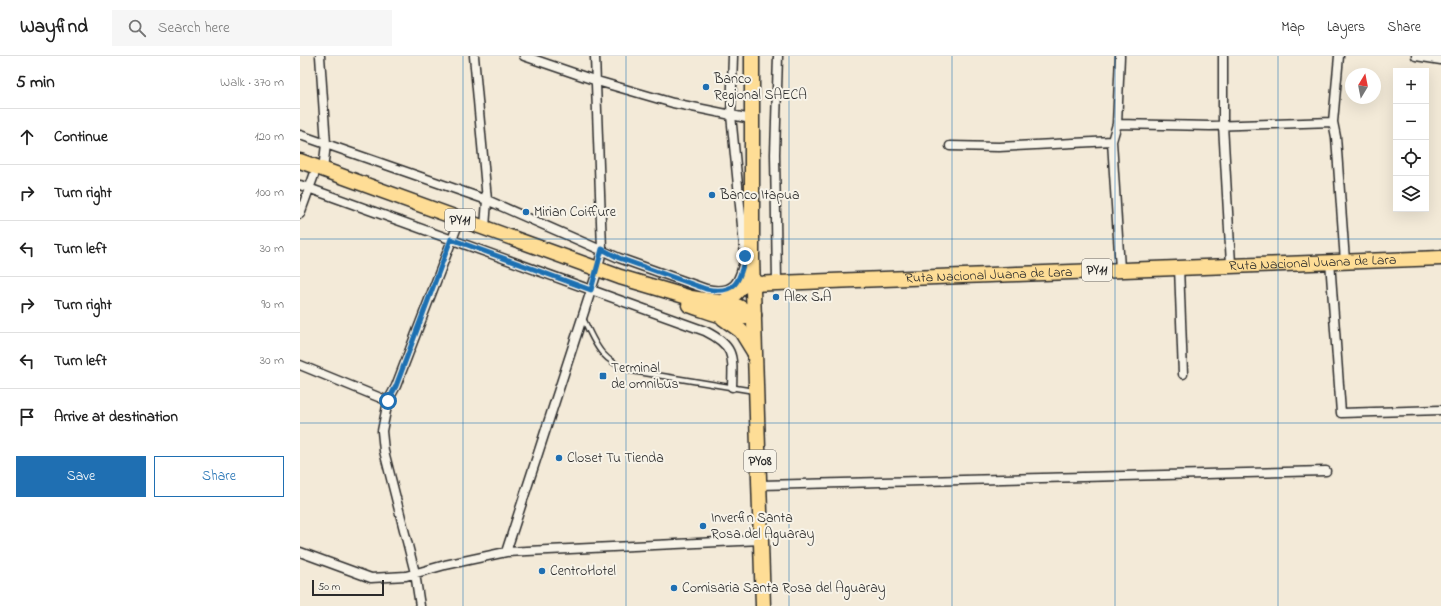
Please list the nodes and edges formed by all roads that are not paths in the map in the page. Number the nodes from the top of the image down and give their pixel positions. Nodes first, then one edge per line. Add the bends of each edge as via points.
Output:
1 (320, 56) edge
2 (474, 56) edge
3 (524, 56) edge
4 (595, 56) edge
5 (733, 56) edge
6 (752, 56) edge
7 (778, 56) edge
8 (1120, 56) edge
9 (1223, 56) edge
10 (1339, 56) edge
11 (1416, 56) edge
12 (1441, 60) edge
13 (597, 81) junction
14 (731, 115) junction
15 (751, 119) junction
16 (1334, 122) junction
17 (1116, 124) junction
18 (1223, 124) junction
19 (300, 135) edge
20 (1112, 141) junction
21 (326, 144) junction
22 (950, 146) dead end
23 (300, 161) edge
24 (320, 168) junction
25 (300, 185) edge
26 (309, 189) junction
27 (487, 200) junction
28 (300, 214) edge
29 (460, 220) junction
30 (485, 228) junction
31 (451, 239) junction
32 (602, 249) junction
33 (752, 258) junction
34 (1441, 258) edge
35 (1330, 261) junction
36 (1344, 261) junction
37 (1231, 264) junction
38 (1179, 267) junction
39 (598, 269) junction
40 (1120, 269) junction
41 (777, 282) junction
42 (753, 284) junction
43 (591, 290) junction
44 (719, 309) junction
45 (754, 315) junction
46 (582, 316) junction
47 (755, 355) junction
48 (300, 365) edge
49 (1183, 374) dead end
50 (732, 387) junction
51 (756, 391) junction
52 (388, 401) junction
53 (1441, 410) edge
54 (1326, 471) dead end
55 (761, 485) junction
56 (761, 540) junction
57 (300, 552) edge
58 (506, 552) junction
59 (415, 573) junction
60 (420, 606) edge
61 (763, 606) edge

1 - 21 street
2 - 27 street
3 - 13 street
4 - 13 street
5 - 14 street
6 - 15 highway, PY08
7 - 41 street via 775,154
8 - 17 street
9 - 18 street
10 - 16 street
11 - 12 street
13 - 14 street via 673,103
13 - 32 street
14 - 15 street
14 - 32 street via 745,256 736,282 728,290 720,292 706,289 619,258
15 - 33 highway, PY08
16 - 18 street
16 - 36 street
17 - 18 street
17 - 20 street
18 - 37 street
19 - 21 street
20 - 22 street via 999,147
20 - 40 street
21 - 24 street
21 - 27 street
23 - 24 highway, PY11
24 - 26 street
24 - 29 highway, PY11
25 - 26 street
26 - 28 street
26 - 31 street
27 - 30 street
27 - 32 street
29 - 30 highway, PY11
29 - 31 street
30 - 39 highway, PY11
31 - 43 street
31 - 52 street via 396,386
32 - 39 street
33 - 42 highway, PY08
33 - 44 highway via 740,290
34 - 36 highway, Ruta Nacional Juana de Lara / PY11
35 - 36 highway, Ruta Nacional Juana de Lara / PY11
35 - 37 highway, Ruta Nacional Juana de Lara / PY11
35 - 53 street via 1341,414
37 - 38 highway, Ruta Nacional Juana de Lara / PY11
38 - 40 highway, Ruta Nacional Juana de Lara / PY11
38 - 49 street
39 - 43 street
39 - 44 highway, PY11
40 - 41 highway, Ruta Nacional Juana de Lara / PY11
41 - 42 highway, Ruta Nacional Juana de Lara / PY11
42 - 45 highway, PY08
43 - 46 street
43 - 50 street via 721,339 731,353
44 - 45 highway, PY11 via 738,319
44 - 47 highway via 741,331
45 - 47 highway, PY08
46 - 50 lane via 599,349 616,366 632,371
46 - 58 street
47 - 51 highway, PY08
48 - 52 street
50 - 51 lane
51 - 55 highway, PY08
52 - 59 street via 382,431 384,451
54 - 55 street
55 - 56 highway, PY08
56 - 58 street
56 - 61 highway, PY08
57 - 59 street via 371,578
58 - 59 street via 445,564
59 - 60 street

